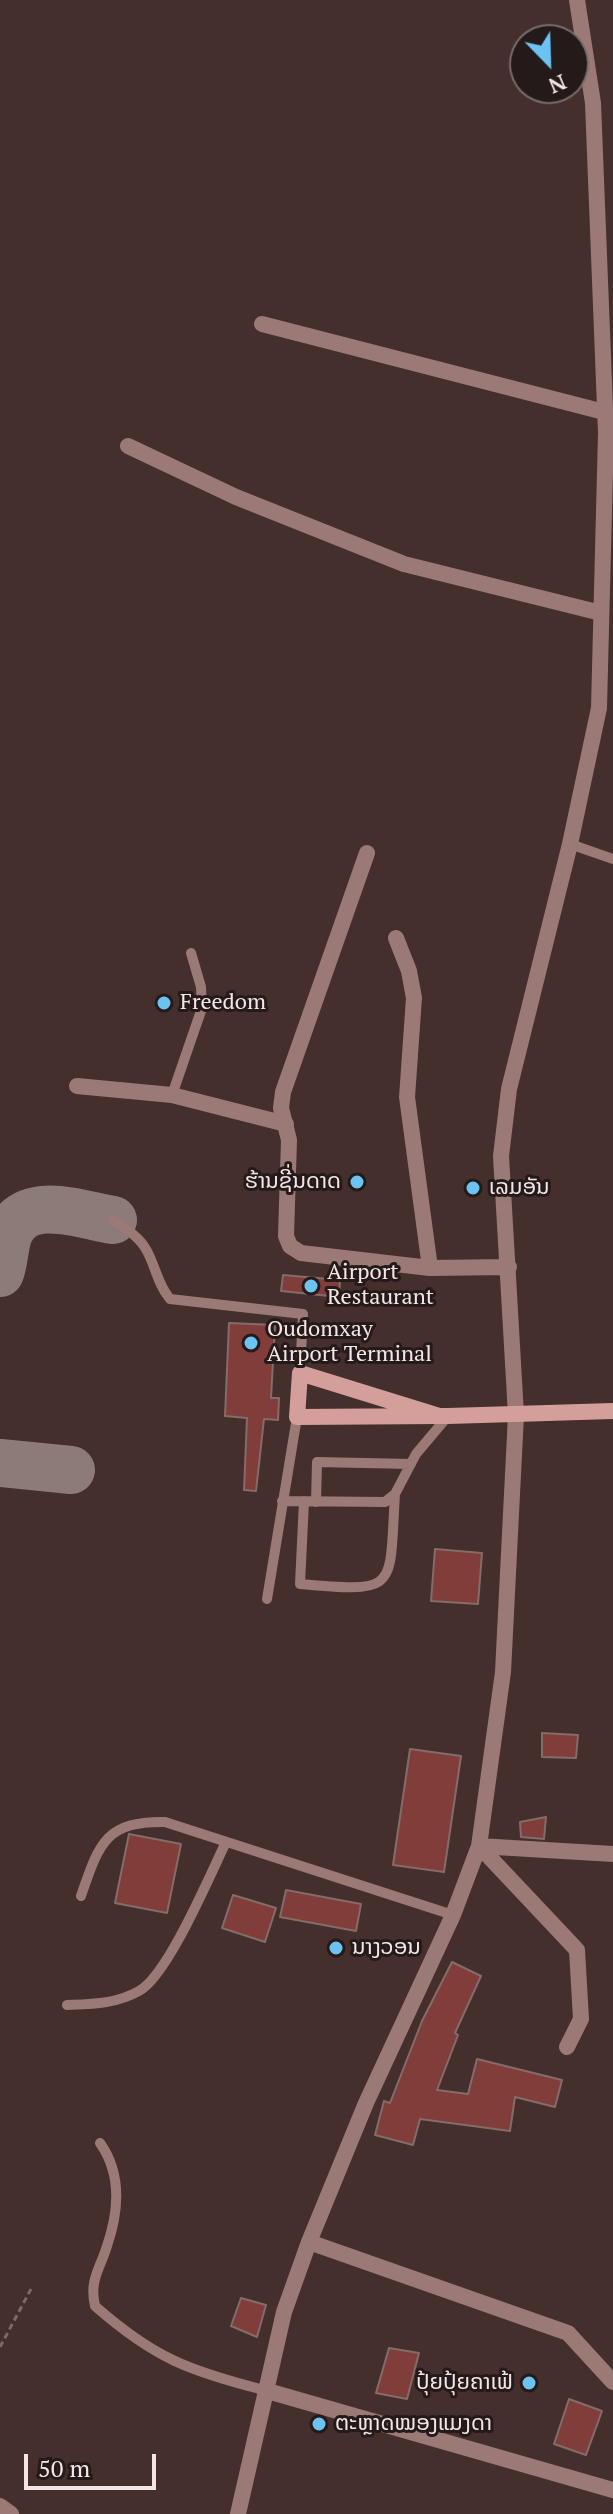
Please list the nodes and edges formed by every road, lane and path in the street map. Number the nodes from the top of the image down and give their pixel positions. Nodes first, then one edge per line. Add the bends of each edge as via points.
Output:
1 (577, 0) edge
2 (262, 324) dead end
3 (604, 412) junction
4 (610, 434) edge
5 (128, 446) dead end
6 (601, 613) junction
7 (570, 844) junction
8 (367, 853) dead end
9 (613, 859) edge
10 (396, 938) dead end
11 (191, 953) dead end
12 (77, 1086) dead end
13 (172, 1095) junction
14 (286, 1124) junction
15 (113, 1220) dead end
16 (509, 1267) junction
17 (430, 1268) junction
18 (300, 1373) junction
19 (613, 1411) edge
20 (516, 1415) junction
21 (444, 1416) junction
22 (297, 1417) junction
23 (411, 1464) junction
24 (395, 1494) junction
25 (282, 1501) junction
26 (310, 1502) junction
27 (267, 1599) dead end
28 (226, 1842) junction
29 (479, 1846) junction
30 (613, 1854) edge
31 (81, 1896) dead end
32 (453, 1915) junction
33 (67, 2005) dead end
34 (567, 2047) dead end
35 (100, 2143) dead end
36 (309, 2242) junction
37 (31, 2289) dead end
38 (0, 2347) edge
39 (613, 2382) edge
40 (264, 2390) junction
41 (613, 2490) edge
42 (0, 2506) edge
43 (11, 2514) edge
44 (238, 2514) edge

1 - 3 street via 593,103
2 - 3 street
3 - 4 street
4 - 6 street
5 - 6 street via 236,497 404,564
6 - 7 street via 599,708
7 - 9 lane
7 - 16 street via 509,1089 501,1156
8 - 14 street via 283,1092
10 - 17 street via 414,998 407,1097
11 - 13 lane via 202,1008
12 - 13 street
13 - 14 street
14 - 17 street via 290,1246 301,1253
15 - 18 lane via 146,1249 170,1299 303,1314
16 - 17 street
16 - 20 street
18 - 21 street
18 - 22 street
19 - 20 street
20 - 21 street
20 - 29 street via 503,1672
21 - 22 street
21 - 23 lane
22 - 25 lane
23 - 24 lane
23 - 26 lane via 317,1462
24 - 26 lane via 371,1504
24 - 26 lane via 388,1569 383,1581 360,1589 300,1584
25 - 26 lane
25 - 27 lane
28 - 31 lane via 165,1822 135,1821 112,1831 97,1852
28 - 32 lane
28 - 33 lane via 161,1970 142,1990 114,2002
29 - 30 street
29 - 32 street
29 - 34 street via 577,1950 581,2019
32 - 36 street
35 - 40 lane via 113,2161 117,2194 107,2249 93,2277 95,2306 135,2341 170,2361
36 - 39 street via 568,2333
36 - 40 street
37 - 38 path
40 - 41 street
40 - 44 street
42 - 43 street

